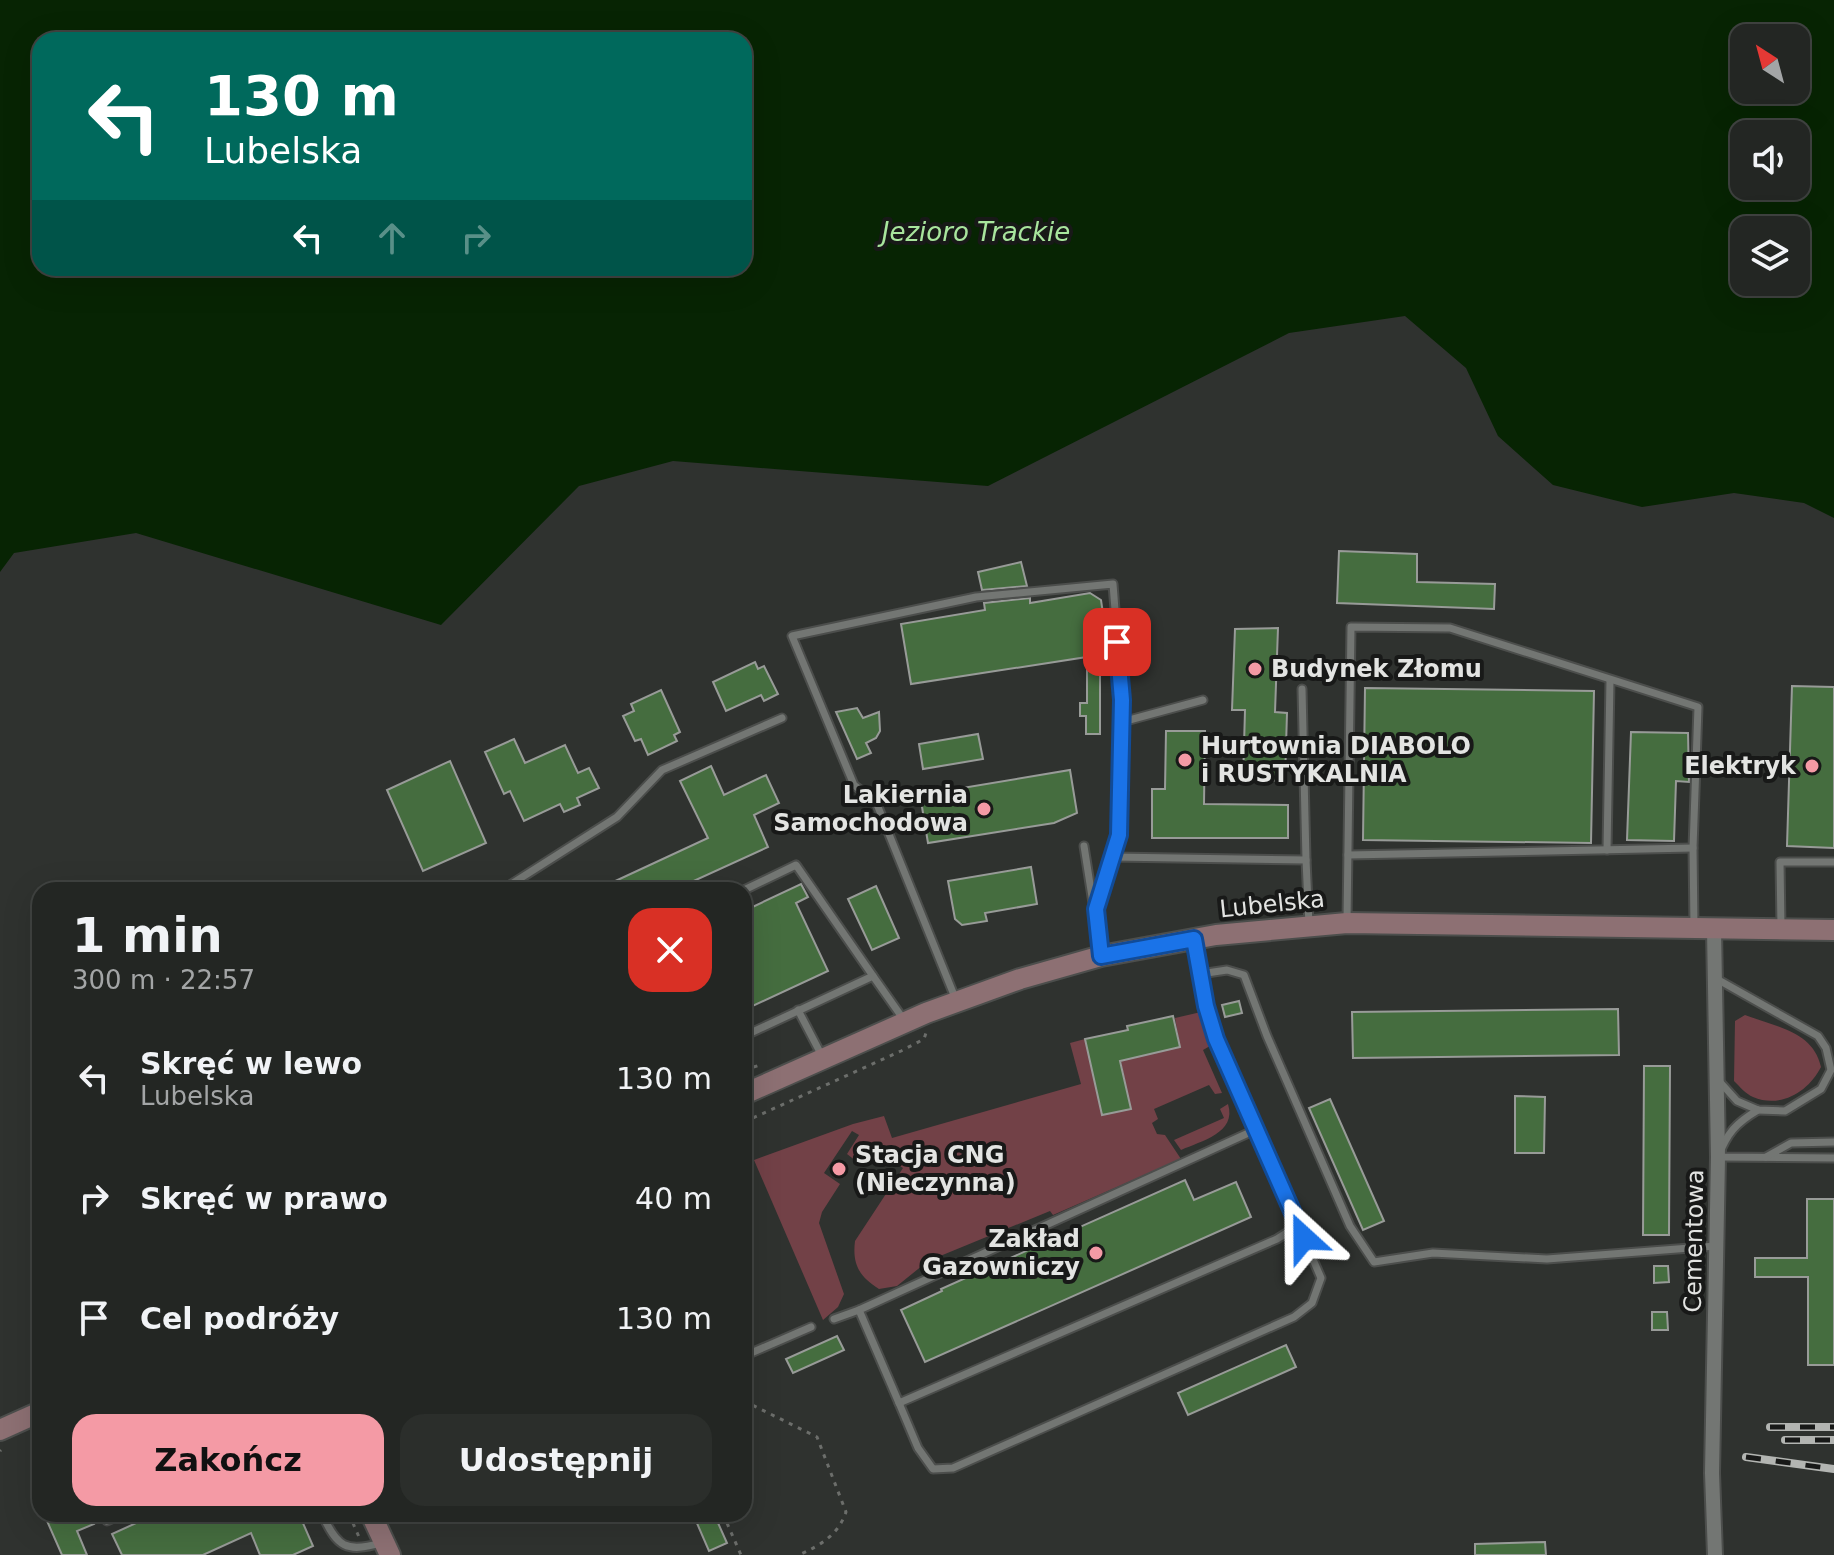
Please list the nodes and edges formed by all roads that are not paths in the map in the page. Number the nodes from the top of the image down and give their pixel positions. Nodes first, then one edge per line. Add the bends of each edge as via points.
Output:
1 (1610, 680) junction
2 (1302, 689) dead end
3 (1203, 700) dead end
4 (782, 718) dead end
5 (1122, 722) junction
6 (1084, 846) dead end
7 (1693, 848) junction
8 (1607, 850) junction
9 (1348, 855) junction
10 (1113, 857) junction
11 (1306, 860) junction
12 (1834, 862) edge
13 (515, 882) edge
14 (752, 886) edge
15 (1096, 909) junction
16 (1347, 923) junction
17 (1309, 925) junction
18 (1704, 928) junction
19 (1781, 929) junction
20 (1834, 930) edge
21 (1194, 939) junction
22 (1101, 956) junction
23 (1200, 974) junction
24 (873, 976) junction
25 (1715, 978) junction
26 (956, 1001) junction
27 (798, 1010) junction
28 (905, 1021) junction
29 (752, 1032) edge
30 (823, 1058) junction
31 (1715, 1076) junction
32 (752, 1090) edge
33 (1758, 1110) junction
34 (1255, 1130) junction
35 (1834, 1142) edge
36 (1718, 1157) junction
37 (1764, 1158) junction
38 (1834, 1158) edge
39 (1295, 1218) junction
40 (1716, 1246) junction
41 (859, 1310) junction
42 (834, 1319) dead end
43 (811, 1327) dead end
44 (752, 1353) edge
45 (899, 1403) junction
46 (32, 1418) edge
47 (0, 1444) edge
48 (325, 1522) edge
49 (373, 1522) edge
50 (379, 1548) edge
51 (1715, 1555) edge

1 - 7 lane via 1698,707
1 - 8 lane
1 - 9 lane via 1450,628 1351,627
2 - 11 lane
3 - 5 lane
4 - 13 lane via 662,770 617,817
5 - 10 lane via 1119,835
5 - 26 lane via 1113,584 976,597 792,636 854,785 876,802
6 - 15 lane
7 - 8 lane
7 - 18 lane
8 - 9 lane
9 - 16 lane
10 - 11 lane
10 - 15 lane
11 - 17 lane
12 - 19 lane via 1780,862
14 - 24 lane via 796,865
15 - 22 lane
16 - 17 street, Lubelska
16 - 18 street, Lubelska
17 - 21 street, Lubelska
18 - 19 street, Lubelska
18 - 25 street, Cementowa
19 - 20 street, Lubelska
21 - 22 street, Lubelska
21 - 23 lane
22 - 26 street, Lubelska
23 - 34 lane via 1216,1039
23 - 40 lane via 1227,970 1244,975 1350,1226 1374,1262 1433,1253 1547,1259
24 - 27 lane
24 - 28 lane
25 - 31 street, Cementowa
25 - 33 lane via 1818,1036 1826,1048 1831,1070 1821,1089 1785,1111
26 - 28 street, Lubelska
27 - 29 lane
27 - 30 lane
28 - 30 street, Lubelska
30 - 32 street, Lubelska
31 - 33 lane via 1737,1101
31 - 36 street, Cementowa
33 - 36 lane via 1725,1137
34 - 39 lane
34 - 41 lane
35 - 37 lane via 1791,1143
36 - 37 lane
36 - 40 street, Cementowa
37 - 38 lane
39 - 45 lane via 1277,1239
39 - 45 lane via 1321,1278 1312,1303 1294,1317 953,1468 933,1469
40 - 51 street, Cementowa
41 - 42 lane
41 - 45 lane
43 - 44 lane
46 - 47 street
48 - 50 lane via 332,1537 347,1547
49 - 50 street

